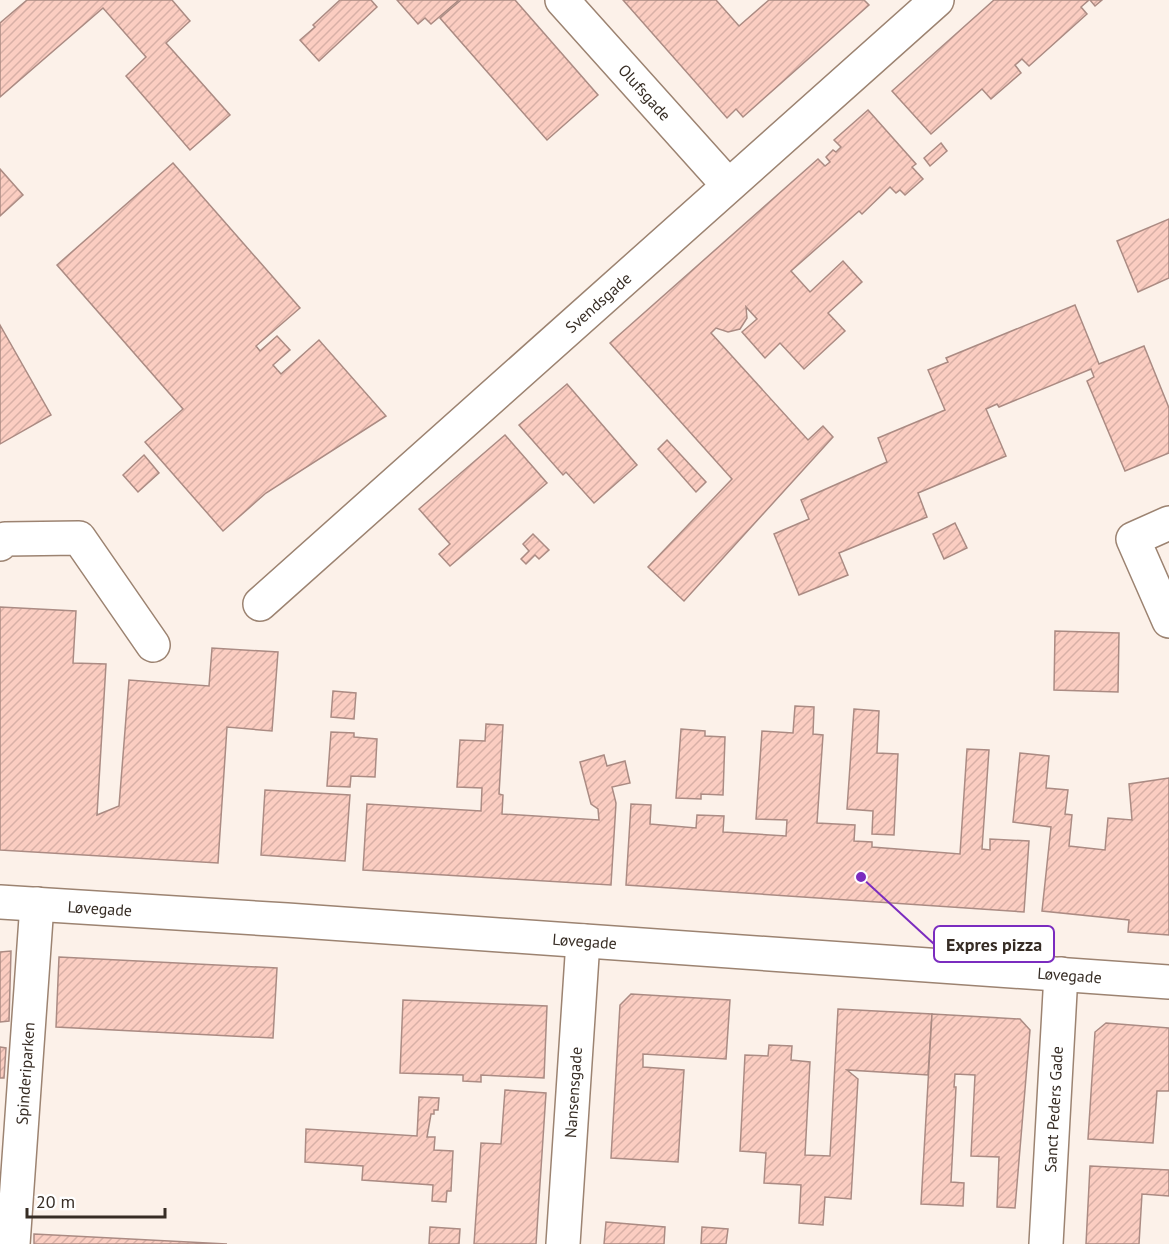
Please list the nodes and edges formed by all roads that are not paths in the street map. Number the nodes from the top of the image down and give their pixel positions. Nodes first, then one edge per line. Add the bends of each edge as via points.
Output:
1 (562, 0) edge
2 (937, 0) edge
3 (728, 185) junction
4 (1169, 523) edge
5 (0, 544) edge
6 (260, 604) dead end
7 (1169, 621) edge
8 (153, 645) dead end
9 (0, 902) edge
10 (37, 904) junction
11 (583, 941) junction
12 (1061, 975) junction
13 (1169, 982) edge
14 (13, 1244) edge
15 (563, 1244) edge
16 (1046, 1244) edge

1 - 3 street, Olufsgade
2 - 3 street, Svendsgade
3 - 6 street, Svendsgade
4 - 7 street via 1133,539
5 - 8 street via 5,539 79,538
9 - 10 street, Løvegade
10 - 11 street, Løvegade
10 - 14 street, Spinderiparken
11 - 12 street, Løvegade
11 - 15 street, Nansensgade
12 - 13 street, Løvegade
12 - 16 street, Sanct Peders Gade

